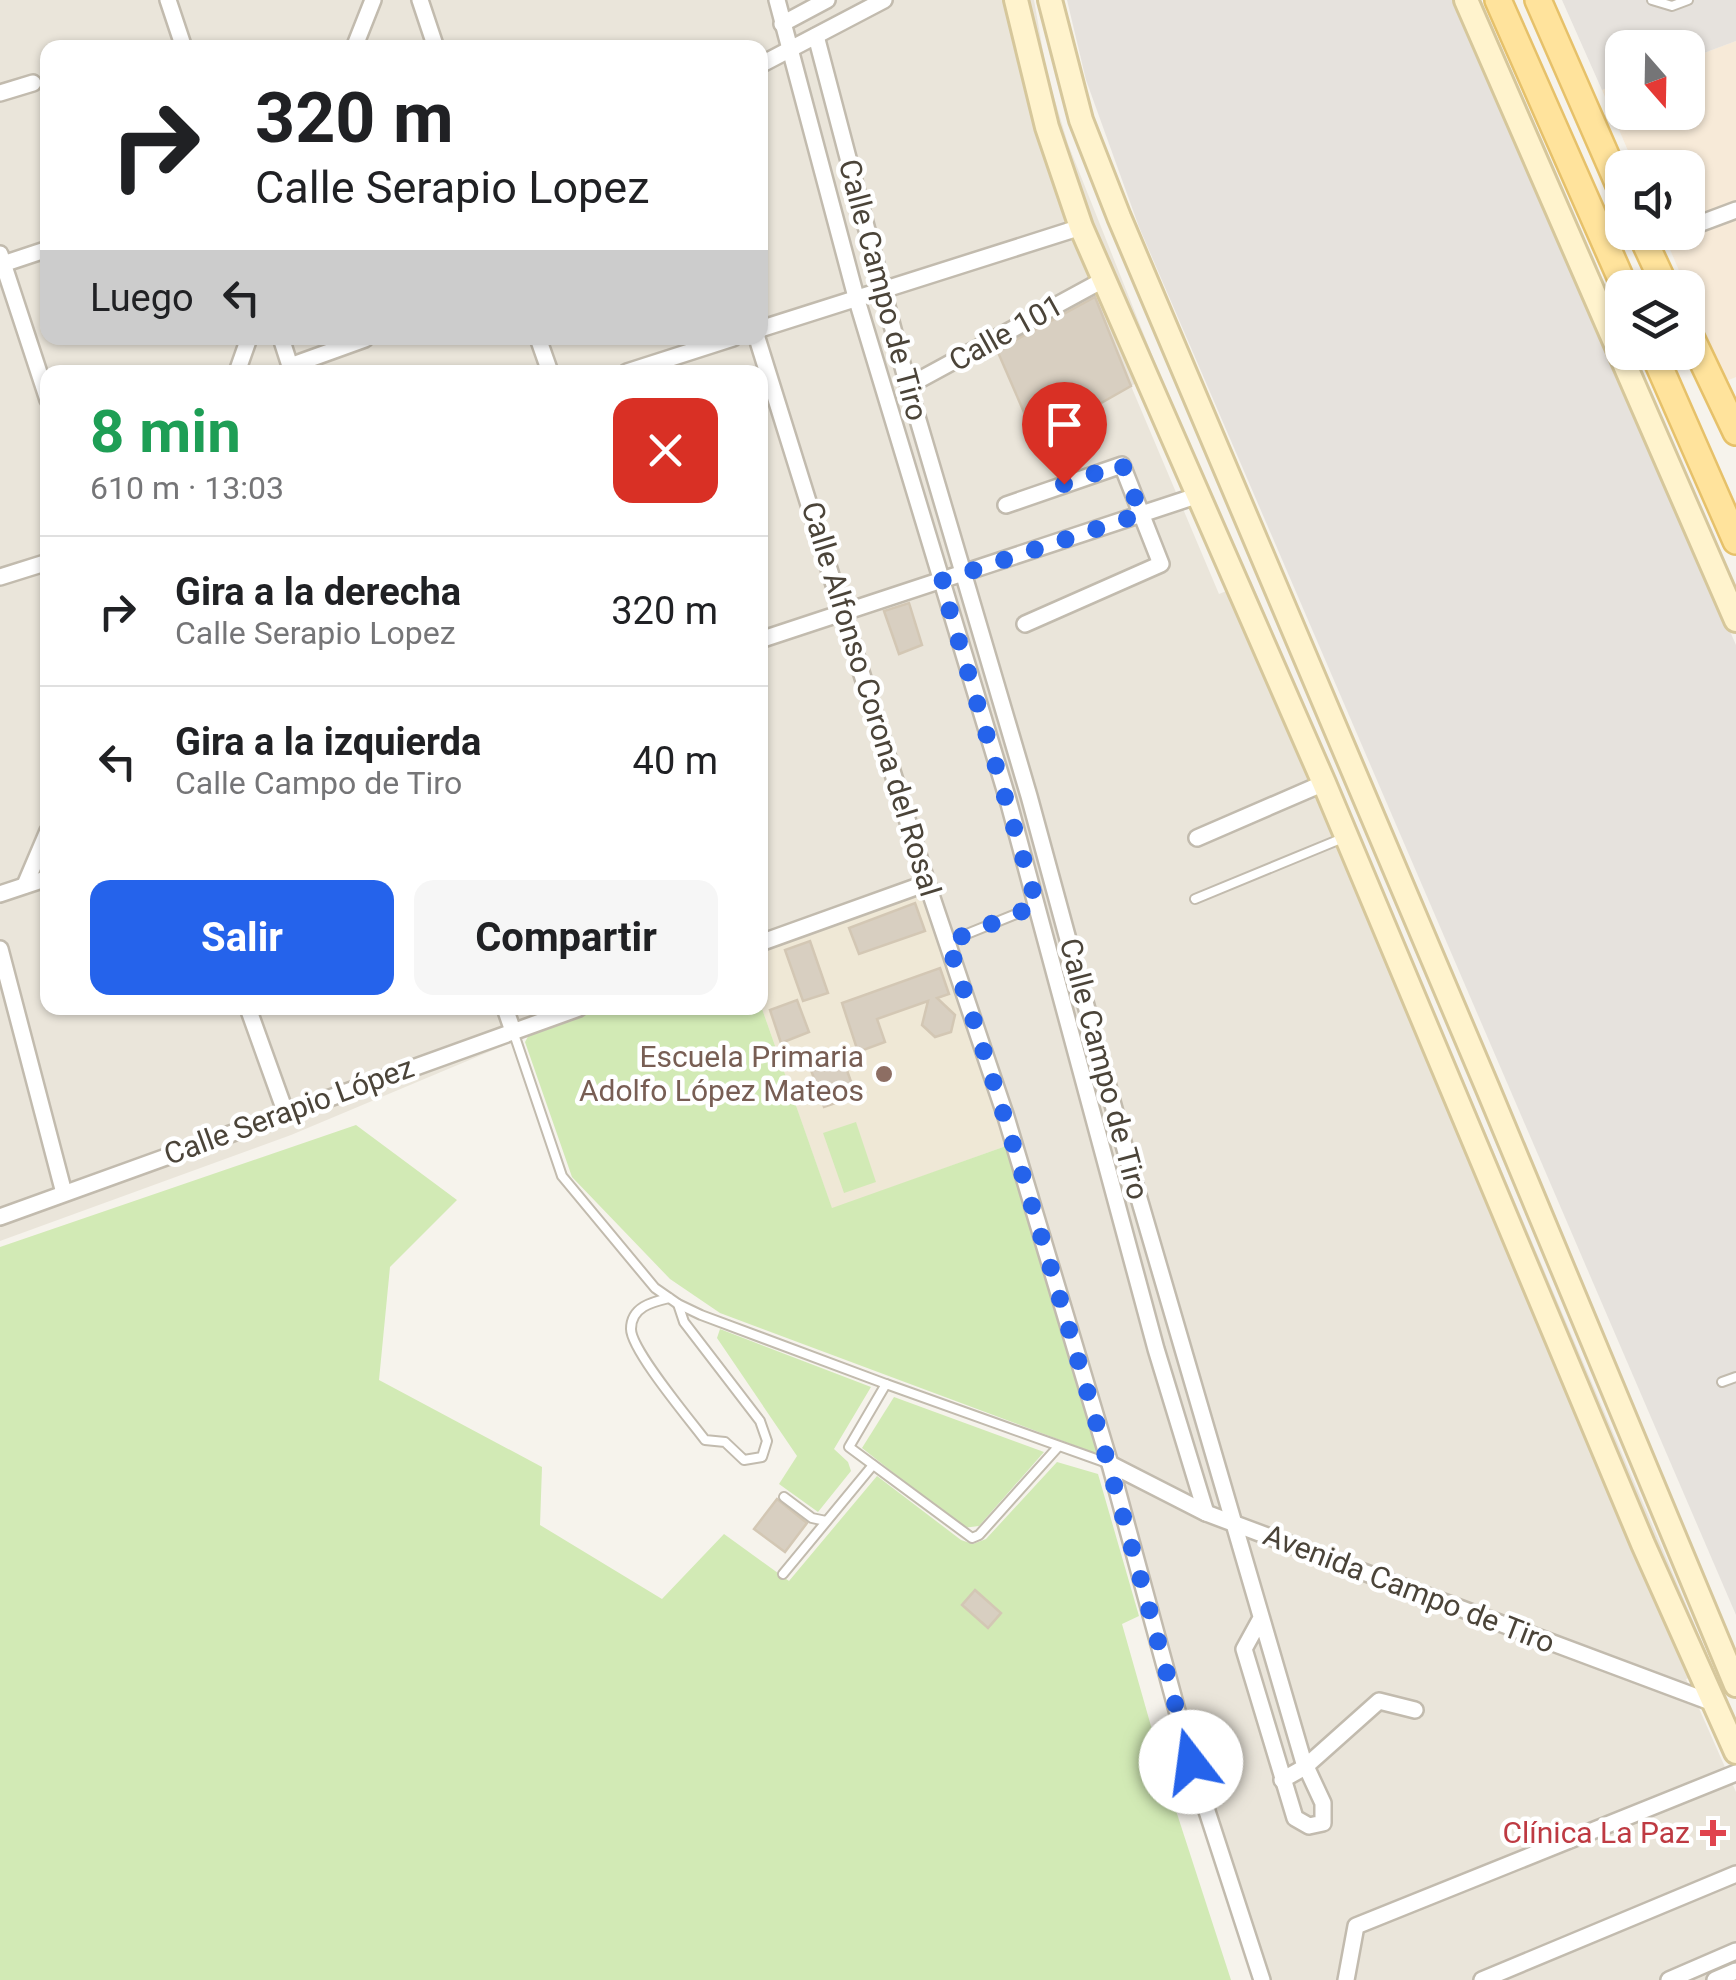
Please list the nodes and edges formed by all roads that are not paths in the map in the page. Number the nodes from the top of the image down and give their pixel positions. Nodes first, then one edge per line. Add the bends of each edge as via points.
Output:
1 (168, 0) edge
2 (372, 0) edge
3 (420, 0) edge
4 (777, 0) edge
5 (827, 0) edge
6 (884, 0) edge
7 (1016, 0) edge
8 (1050, 0) edge
9 (1466, 0) edge
10 (1498, 0) edge
11 (1652, 0) edge
12 (1688, 0) edge
13 (1542, 2) edge
14 (782, 24) junction
15 (816, 36) junction
16 (181, 40) edge
17 (357, 40) edge
18 (433, 40) edge
19 (789, 50) junction
20 (768, 61) edge
21 (32, 83) dead end
22 (0, 93) edge
23 (1605, 152) edge
24 (1736, 210) edge
25 (1705, 222) edge
26 (1081, 226) junction
27 (40, 251) edge
28 (1, 261) edge
29 (1617, 270) edge
30 (1103, 280) junction
31 (881, 289) junction
32 (856, 297) junction
33 (768, 325) edge
34 (350, 345) edge
35 (711, 345) edge
36 (301, 365) edge
37 (649, 365) edge
38 (1705, 365) edge
39 (1661, 370) edge
40 (768, 372) edge
41 (40, 376) edge
42 (908, 386) junction
43 (1734, 422) edge
44 (1196, 496) junction
45 (1006, 504) dead end
46 (1141, 514) junction
47 (1736, 541) edge
48 (40, 565) edge
49 (963, 574) junction
50 (0, 578) edge
51 (941, 581) junction
52 (845, 612) junction
53 (1736, 620) edge
54 (1025, 624) dead end
55 (768, 637) edge
56 (1324, 783) junction
57 (1364, 799) junction
58 (1335, 811) junction
59 (1346, 837) junction
60 (1197, 838) dead end
61 (40, 850) edge
62 (40, 881) edge
63 (927, 882) junction
64 (25, 886) junction
65 (0, 894) edge
66 (1194, 899) dead end
67 (1037, 905) junction
68 (768, 940) edge
69 (948, 942) junction
70 (0, 949) edge
71 (1078, 967) junction
72 (1056, 973) junction
73 (251, 1015) edge
74 (507, 1015) edge
75 (559, 1015) edge
76 (513, 1031) junction
77 (286, 1111) junction
78 (1130, 1171) junction
79 (1109, 1178) junction
80 (64, 1193) junction
81 (0, 1216) edge
82 (673, 1301) junction
83 (1180, 1343) junction
84 (1156, 1349) junction
85 (1736, 1377) edge
86 (1722, 1382) dead end
87 (886, 1384) junction
88 (1058, 1447) junction
89 (1110, 1464) junction
90 (872, 1465) junction
91 (784, 1497) dead end
92 (1206, 1513) junction
93 (826, 1521) junction
94 (1234, 1524) junction
95 (1672, 1533) junction
96 (1642, 1544) junction
97 (783, 1574) dead end
98 (1261, 1618) junction
99 (1736, 1685) edge
100 (1713, 1703) junction
101 (1415, 1710) dead end
102 (1736, 1752) edge
103 (1305, 1767) junction
104 (1736, 1772) edge
105 (1282, 1780) junction
106 (1736, 1874) edge
107 (1736, 1950) edge
108 (1736, 1971) edge
109 (1262, 1980) edge
110 (1346, 1980) edge
111 (1482, 1980) edge
112 (1669, 1980) edge
113 (1715, 1980) edge

1 - 16 street
2 - 17 street
3 - 18 street
4 - 14 street
5 - 14 street
6 - 15 street
7 - 26 main road via 1046,127
8 - 57 main road via 1081,120
9 - 53 main road
10 - 29 main road
11 - 12 lane via 1672,6
13 - 23 main road
14 - 19 street
15 - 19 street
15 - 31 street, Calle Campo de Tiro
19 - 20 street
19 - 32 street, Calle Campo de Tiro
21 - 22 street
24 - 25 street
26 - 30 main road
26 - 31 street
27 - 28 street
28 - 41 street
30 - 42 street, Calle 101
30 - 44 main road
31 - 32 street
31 - 42 street, Calle Campo de Tiro
32 - 33 street
32 - 51 street, Calle Campo de Tiro
34 - 36 street
35 - 37 street
38 - 43 main road
39 - 47 main road
40 - 52 street, Calle Alfonso Corona del Rosal
42 - 49 street, Calle Campo de Tiro
44 - 46 street
44 - 56 main road
45 - 46 street via 1122,464
46 - 49 street
46 - 54 street via 1161,564
48 - 50 street
49 - 51 street
49 - 71 street, Calle Campo de Tiro
51 - 52 street
51 - 67 street, Calle Campo de Tiro
52 - 55 street
52 - 63 street, Calle Alfonso Corona del Rosal
56 - 58 main road
56 - 60 street
57 - 58 main road
57 - 95 main road
58 - 59 main road
59 - 66 lane
59 - 96 main road
61 - 64 street
62 - 64 street
63 - 68 street
63 - 69 street, Calle Alfonso Corona del Rosal
64 - 65 street
67 - 69 lane
67 - 72 street, Calle Campo de Tiro
69 - 89 street, Calle Alfonso Corona del Rosal
70 - 80 street
71 - 72 street
71 - 78 street, Calle Campo de Tiro
72 - 79 street, Calle Campo de Tiro
73 - 77 street
74 - 76 street
75 - 76 street, Calle Serapio López
76 - 77 street, Calle Serapio López
76 - 82 lane via 562,1176
77 - 80 street, Calle Serapio López
78 - 79 street
78 - 83 street, Calle Campo de Tiro
79 - 84 street, Calle Campo de Tiro
80 - 81 street, Calle Serapio López
82 - 82 lane via 760,1421 767,1440 762,1457 744,1460 725,1442 705,1440 637,1348 631,1329 636,1312 650,1302
82 - 87 lane
83 - 84 street
83 - 94 street, Calle Campo de Tiro
84 - 92 street, Calle Campo de Tiro
85 - 86 lane
87 - 88 lane
87 - 90 lane via 849,1447
88 - 89 lane
88 - 90 lane via 972,1538
89 - 92 street, Avenida Campo de Tiro
89 - 109 street, Calle Alfonso Corona del Rosal via 1191,1762
90 - 93 lane
91 - 93 lane
92 - 94 street, Avenida Campo de Tiro
93 - 97 lane
94 - 98 street, Calle Campo de Tiro
94 - 100 street, Avenida Campo de Tiro
95 - 96 main road
95 - 99 main road
96 - 100 main road
98 - 103 street, Calle Campo de Tiro
98 - 105 street via 1244,1648
100 - 102 main road
101 - 103 street via 1379,1702
103 - 105 street
103 - 105 street, Calle Campo de Tiro via 1322,1803 1323,1823 1309,1826 1294,1818
104 - 110 street via 1356,1926
106 - 111 street
107 - 112 street
108 - 113 street

